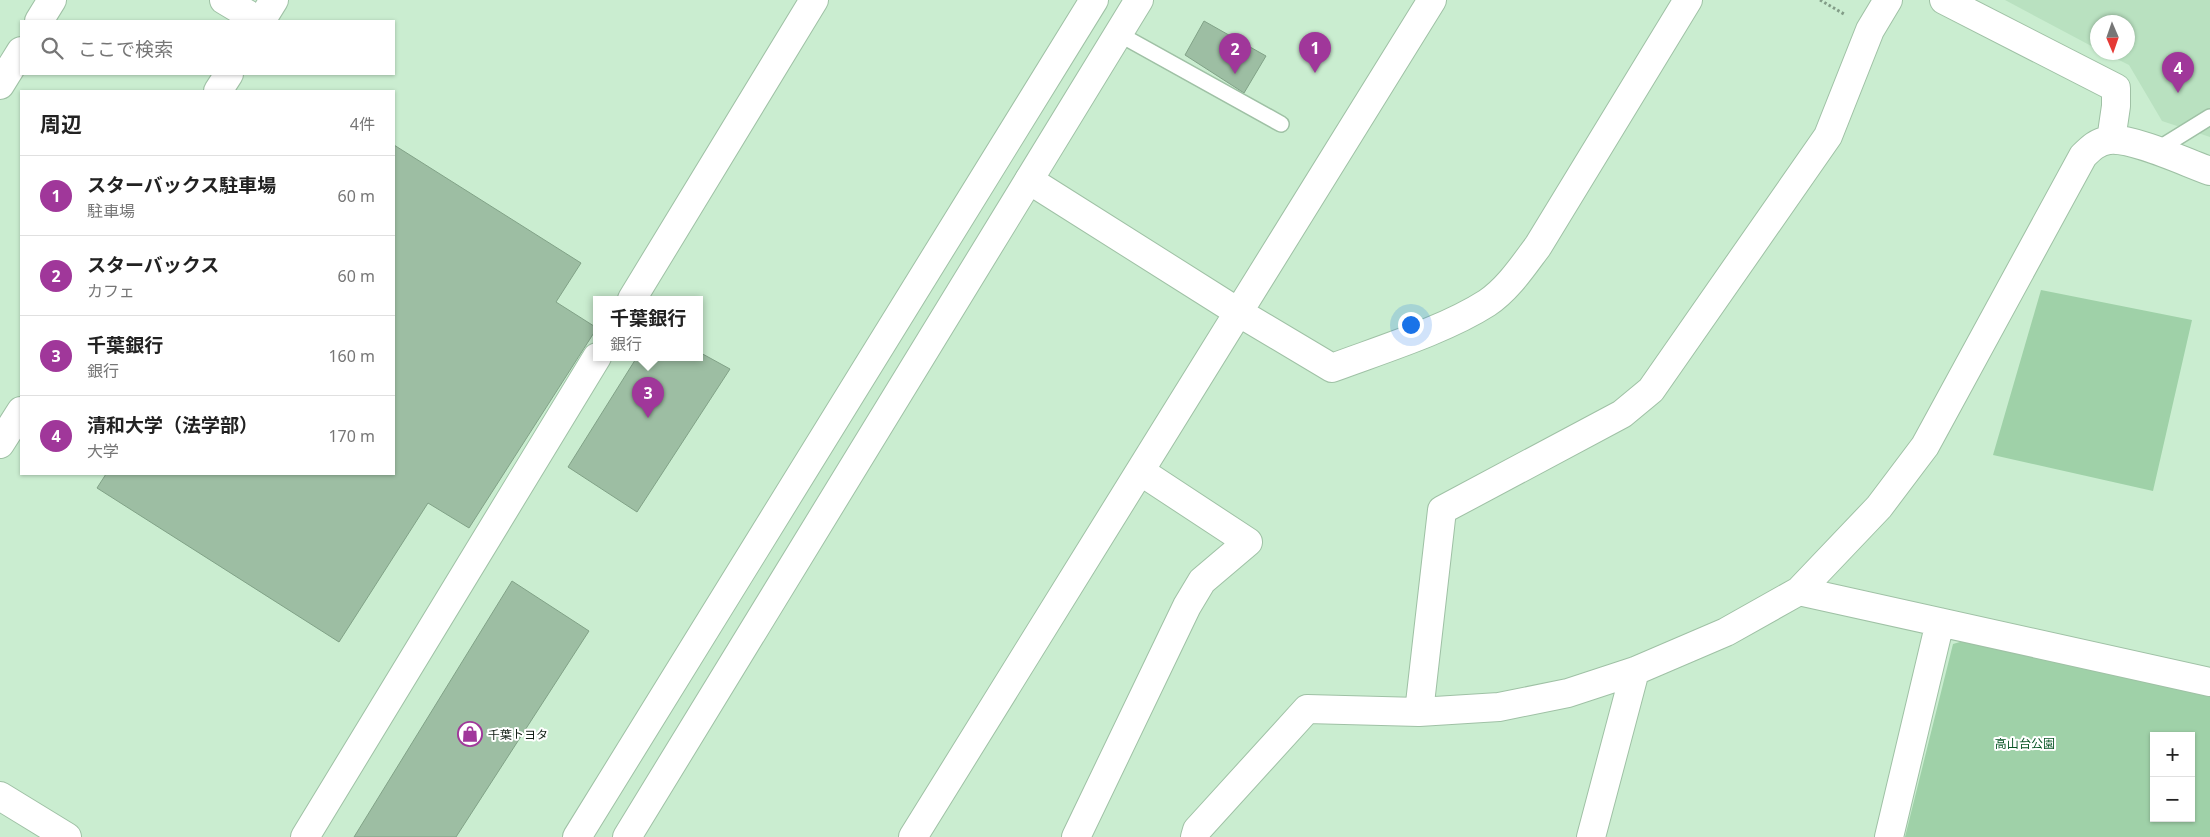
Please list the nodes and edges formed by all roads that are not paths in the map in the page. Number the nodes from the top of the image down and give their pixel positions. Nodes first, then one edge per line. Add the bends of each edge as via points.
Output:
1 (52, 0) edge
2 (224, 0) edge
3 (274, 0) edge
4 (814, 0) edge
5 (1094, 0) edge
6 (1139, 0) edge
7 (1432, 0) edge
8 (1688, 0) edge
9 (1888, 0) edge
10 (1944, 0) edge
11 (40, 20) edge
12 (258, 20) edge
13 (261, 20) edge
14 (1119, 34) junction
15 (20, 52) edge
16 (228, 75) edge
17 (0, 85) edge
18 (219, 90) edge
19 (2210, 117) edge
20 (1281, 124) dead end
21 (2110, 140) junction
22 (2155, 151) junction
23 (2210, 172) edge
24 (1029, 180) junction
25 (634, 296) edge
26 (1238, 312) junction
27 (595, 361) edge
28 (20, 413) edge
29 (0, 444) edge
30 (1140, 472) junction
31 (1799, 591) junction
32 (1940, 622) junction
33 (1635, 671) junction
34 (2210, 682) edge
35 (1419, 712) junction
36 (0, 796) edge
37 (67, 837) edge
38 (306, 837) edge
39 (577, 837) edge
40 (627, 837) edge
41 (913, 837) edge
42 (1076, 837) edge
43 (1195, 837) edge
44 (1591, 837) edge
45 (1889, 837) edge

1 - 11 street
2 - 12 street
3 - 13 street
4 - 25 street
5 - 39 street
6 - 14 street
7 - 26 street
8 - 26 street via 1538,246 1514,278 1488,302 1453,321 1332,368
9 - 35 street via 1870,30 1828,136 1651,390 1622,414 1442,510
10 - 21 street via 2116,88
14 - 20 lane
14 - 24 street
15 - 17 street
16 - 18 street
19 - 22 lane
21 - 22 street
21 - 31 street via 2095,144 2083,156 1925,446 1879,507
22 - 23 street
24 - 26 street
24 - 40 street
26 - 30 street
27 - 38 street
28 - 29 street
30 - 41 street
30 - 42 street via 1248,542 1202,581 1187,606
31 - 32 street
31 - 33 street via 1726,632
32 - 34 street
32 - 45 street
33 - 35 street via 1568,693 1499,707
33 - 44 street
35 - 43 street via 1307,709 1197,830
36 - 37 street

